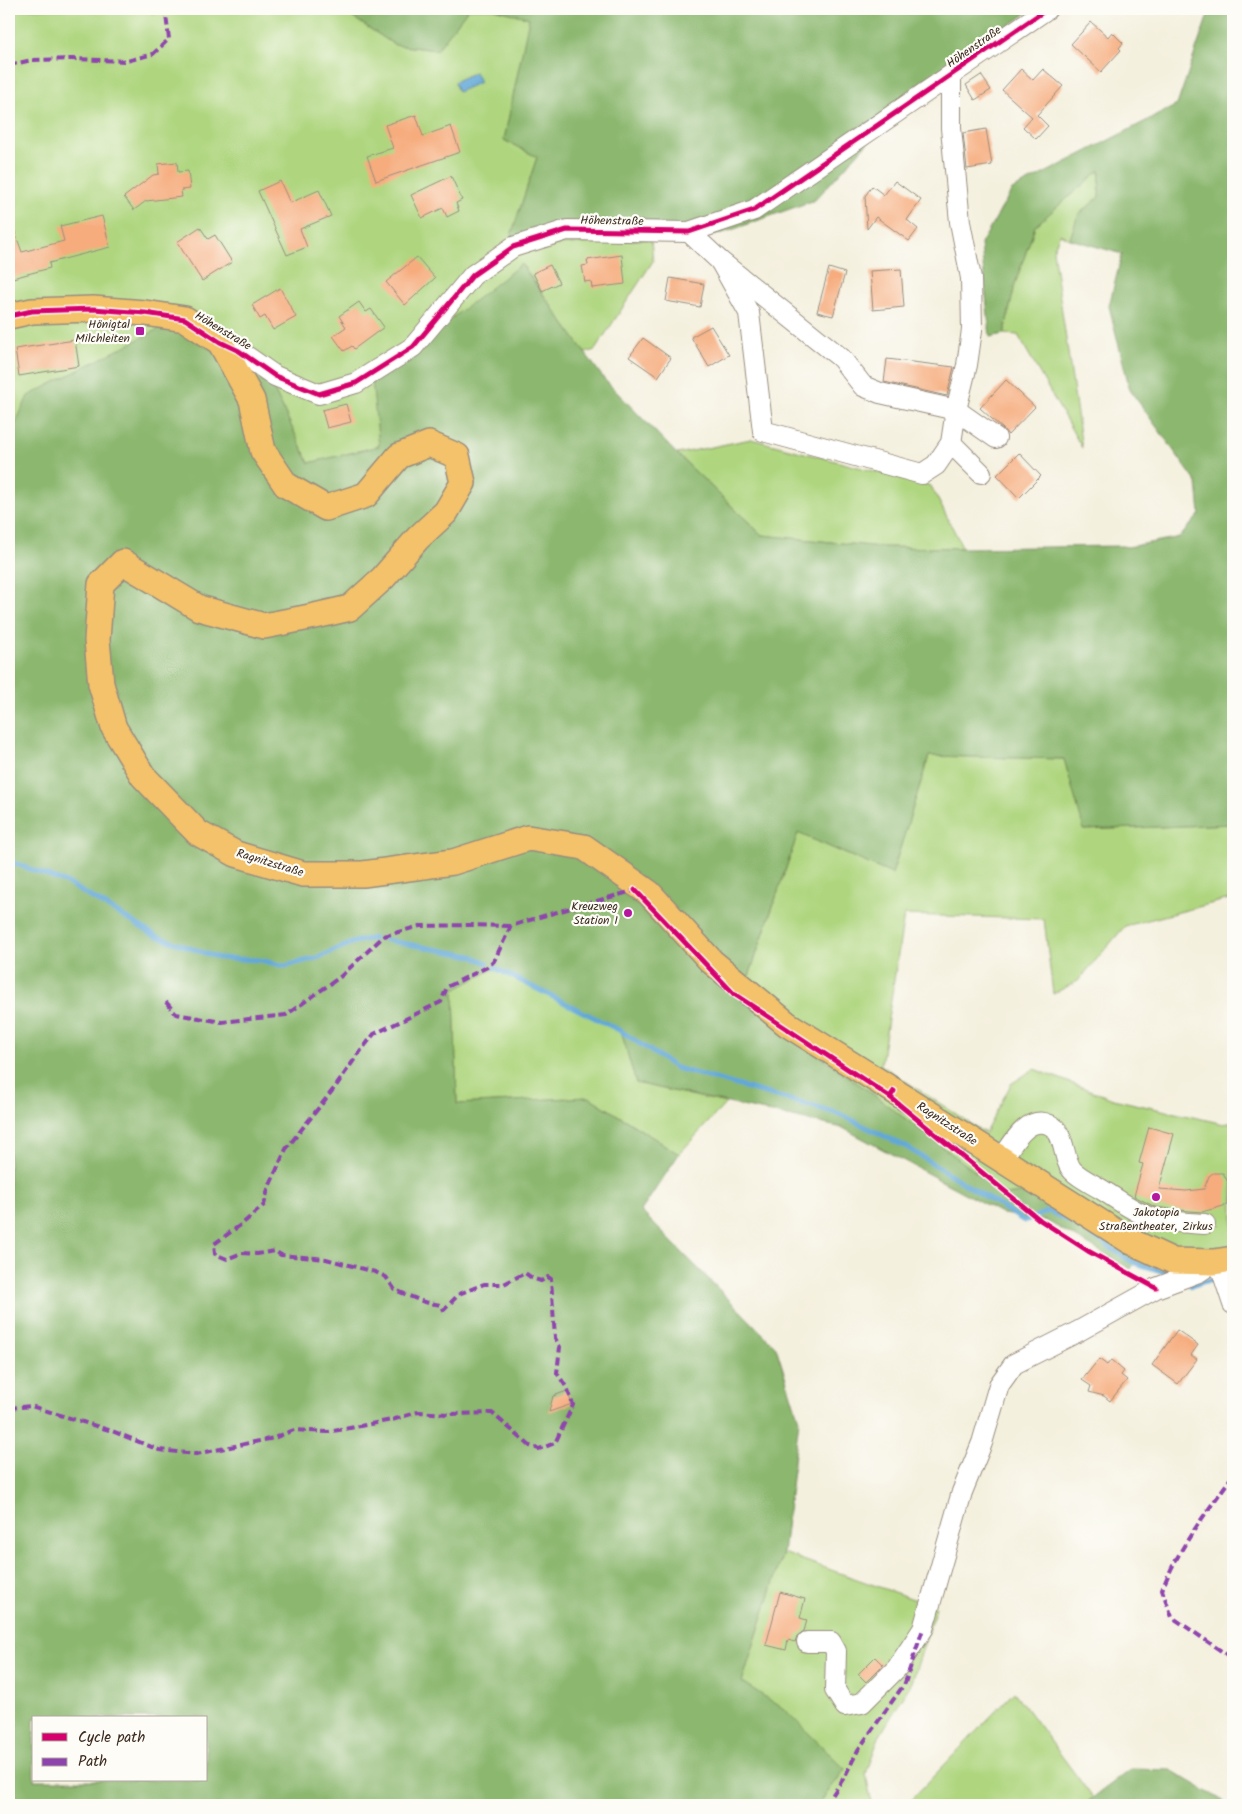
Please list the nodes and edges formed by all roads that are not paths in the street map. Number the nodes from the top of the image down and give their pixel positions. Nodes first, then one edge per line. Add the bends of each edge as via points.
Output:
1 (1047, 9) edge
2 (951, 75) junction
3 (689, 232) junction
4 (720, 261) junction
5 (9, 316) edge
6 (220, 342) junction
7 (956, 410) junction
8 (996, 438) dead end
9 (951, 443) junction
10 (981, 473) dead end
11 (1002, 1159) junction
12 (1205, 1224) dead end
13 (1224, 1260) edge
14 (1233, 1304) edge
15 (808, 1642) dead end

1 - 2 street, Höhenstraße
2 - 3 street, Höhenstraße via 754,210
2 - 7 street via 951,128 960,222 971,278 972,330
3 - 4 street
3 - 6 street, Höhenstraße via 567,230 513,247 473,275 413,347 356,383 319,394 275,376
4 - 7 street via 842,358 863,386 880,393
4 - 9 street via 749,313 764,431 922,474 936,465
5 - 6 main road, Höhenstraße via 32,311 93,309 145,313 185,319
6 - 11 main road, Ragnitzstraße via 252,400 263,451 286,485 326,508 366,495 399,456 429,444 457,456 463,483 446,512 350,608 264,626 199,608 123,562 101,584 97,640 100,675 114,728 143,776 198,833 236,854 303,874 363,874 453,862 528,838 584,847 649,893 711,961 787,1024
7 - 8 street
7 - 9 street
9 - 10 street
11 - 12 street via 1021,1131 1030,1125 1050,1125 1058,1135 1073,1171 1089,1182 1151,1217
11 - 13 main road, Ragnitzstraße via 1130,1241 1173,1261
13 - 14 street via 1222,1271
13 - 15 street via 1156,1288 1014,1364 999,1385 982,1443 962,1492 923,1628 897,1668 862,1703 845,1706 835,1690 836,1651 831,1642

